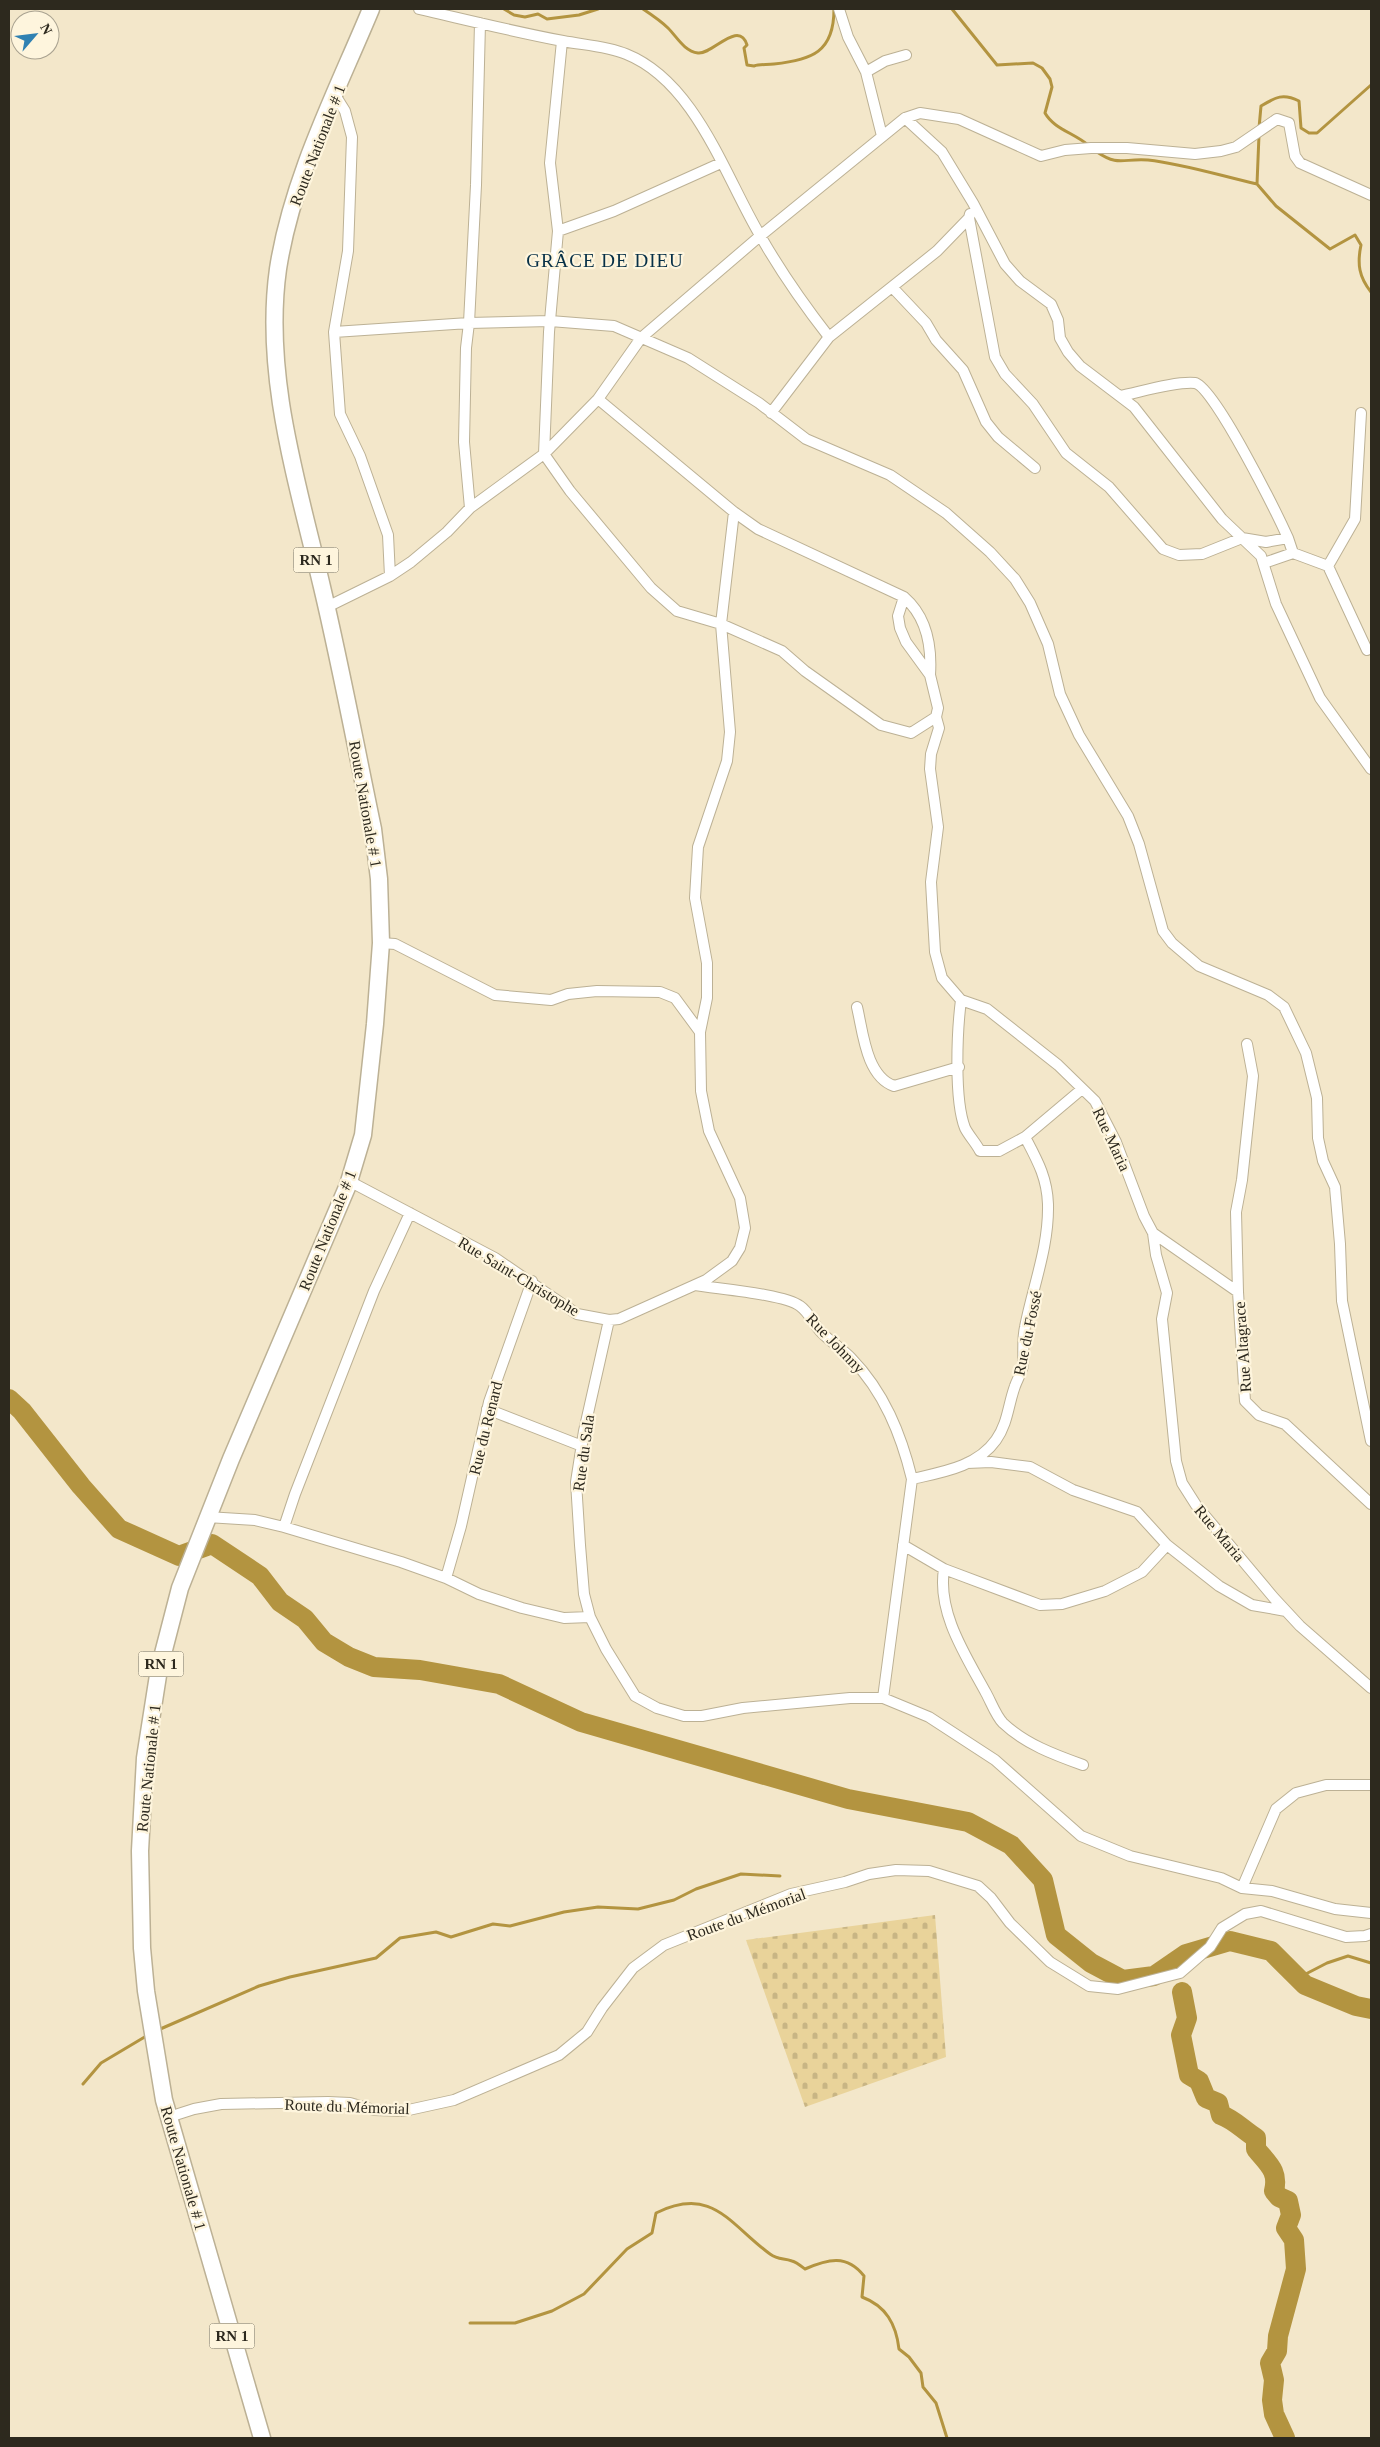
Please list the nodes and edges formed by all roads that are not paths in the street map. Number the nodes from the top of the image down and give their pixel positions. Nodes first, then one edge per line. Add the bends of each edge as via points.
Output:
1 (371, 9) edge
2 (419, 9) edge
3 (840, 9) edge
4 (480, 23) junction
5 (562, 41) junction
6 (906, 55) dead end
7 (866, 72) junction
8 (335, 95) junction
9 (905, 118) junction
10 (882, 136) junction
11 (721, 163) junction
12 (1371, 195) edge
13 (973, 203) junction
14 (969, 218) junction
15 (558, 231) junction
16 (760, 236) junction
17 (892, 287) junction
18 (550, 321) junction
19 (469, 323) junction
20 (334, 332) junction
21 (641, 338) junction
22 (828, 338) junction
23 (1120, 396) junction
24 (598, 398) junction
25 (770, 413) junction
26 (1361, 413) dead end
27 (544, 454) junction
28 (1034, 468) dead end
29 (470, 508) junction
30 (734, 512) junction
31 (1242, 538) junction
32 (1288, 538) junction
33 (1293, 553) junction
34 (1264, 564) junction
35 (1328, 566) junction
36 (390, 576) junction
37 (904, 596) junction
38 (327, 607) junction
39 (720, 624) junction
40 (1367, 650) dead end
41 (930, 675) junction
42 (936, 717) junction
43 (1371, 769) edge
44 (381, 943) junction
45 (961, 1000) junction
46 (857, 1007) dead end
47 (700, 1032) junction
48 (1247, 1044) dead end
49 (959, 1067) junction
50 (1082, 1089) junction
51 (1025, 1137) junction
52 (349, 1181) junction
53 (410, 1213) junction
54 (1153, 1233) junction
55 (532, 1281) junction
56 (695, 1285) junction
57 (1238, 1292) junction
58 (609, 1320) junction
59 (487, 1409) junction
60 (1371, 1440) edge
61 (582, 1446) junction
62 (966, 1463) junction
63 (912, 1479) junction
64 (1371, 1504) edge
65 (207, 1517) junction
66 (284, 1527) junction
67 (903, 1545) junction
68 (1167, 1545) junction
69 (944, 1569) junction
70 (446, 1578) junction
71 (1286, 1611) junction
72 (590, 1617) junction
73 (1371, 1688) edge
74 (883, 1698) junction
75 (1083, 1765) dead end
76 (1371, 1785) edge
77 (1242, 1888) junction
78 (1371, 1913) edge
79 (1371, 1934) edge
80 (169, 2117) junction
81 (262, 2438) edge

1 - 8 main road, Route Nationale # 1 / RN 1
2 - 4 street
3 - 7 street via 848,37
4 - 5 street
4 - 19 street
5 - 11 street via 629,54 658,74 698,119
5 - 15 street via 550,163
6 - 7 street via 884,61
7 - 10 street
8 - 20 street via 345,111 352,137 348,251
8 - 38 main road, Route Nationale # 1 / RN 1 via 291,212 278,269 275,320 276,371 282,406
9 - 10 street
9 - 12 street via 920,113 959,119 1041,156 1091,148 1195,154 1221,152 1236,147 1276,119 1289,123 1295,156 1300,163
9 - 13 street via 942,152
10 - 16 street
11 - 15 street via 614,211
11 - 16 street
13 - 14 street
13 - 23 street via 1005,264 1020,282 1051,304 1058,320 1060,338 1068,352 1080,366
14 - 17 street via 937,251
14 - 31 street via 995,357 1005,374 1033,404 1066,453 1108,487 1162,549 1179,556 1202,554
15 - 18 street
16 - 21 street
16 - 22 street
17 - 22 street
17 - 28 street via 963,370 986,422 998,437
18 - 19 street
18 - 21 street via 606,324
18 - 27 street
19 - 20 street
19 - 29 street via 464,442
20 - 36 street via 340,414 360,456 388,534
21 - 24 street
21 - 25 street via 688,358
22 - 25 street
23 - 31 street via 1134,407 1222,520
23 - 32 street via 1196,383 1207,390 1244,449
24 - 27 street
24 - 30 street
25 - 60 street via 806,439 890,475 946,513 1016,579 1048,644 1060,694 1075,727 1128,816 1163,931 1199,966 1268,995 1284,1007 1306,1053 1317,1098 1318,1138 1323,1161 1335,1187 1342,1300
26 - 35 street via 1355,519
27 - 29 street
27 - 39 street via 570,491 651,588 677,611
29 - 36 street via 447,532
30 - 37 street via 758,529
30 - 39 street, Rue Saint-Christophe
31 - 32 street via 1266,542
31 - 34 street via 1261,556
32 - 33 street
33 - 34 street
33 - 35 street
34 - 43 street via 1276,604 1320,698
35 - 40 street
36 - 38 street
37 - 41 street via 917,608 927,636
37 - 41 street via 898,616 900,628
38 - 44 main road, Route Nationale # 1 / RN 1 via 374,829
39 - 42 street via 782,651 881,725 911,733
39 - 47 street, Rue Saint-Christophe via 730,732 727,761 698,847 695,898 707,963 707,998
41 - 42 street via 938,708
42 - 45 street via 939,728 930,769 938,828 931,882 935,952 942,978
44 - 47 street via 395,944 495,995 550,1000 596,991 660,992 675,998
44 - 52 main road, Route Nationale # 1 / RN 1 via 365,1124
45 - 49 street
45 - 50 street, Rue Maria via 987,1009 1008,1024
46 - 49 street via 868,1051 878,1076 886,1083 894,1086
47 - 56 street, Rue Saint-Christophe via 702,1091 709,1131 740,1198 745,1228 740,1248 732,1261
48 - 57 street via 1253,1076 1236,1212
49 - 51 street via 960,1106 966,1129 980,1150 998,1151
50 - 51 street
50 - 54 street, Rue Maria via 1095,1101 1116,1142
51 - 62 street, Rue du Fossé via 1043,1170 1048,1204 1036,1285 1024,1328 1023,1367 1014,1388 1007,1420 995,1441
52 - 53 street, Rue Saint-Christophe
52 - 65 main road, Route Nationale # 1 / RN 1
53 - 55 street, Rue Saint-Christophe
53 - 66 street via 374,1291
54 - 57 street, Rue Altagrace
54 - 71 street, Rue Maria via 1167,1293 1162,1319 1182,1483 1196,1505
55 - 58 street, Rue Saint-Christophe via 577,1314
55 - 59 street, Rue du Renard
56 - 58 street, Rue Saint-Christophe via 619,1319
56 - 63 street, Rue Johnny via 786,1299 800,1306 822,1333 870,1380 893,1418
57 - 64 street, Rue Altagrace via 1245,1401 1259,1415 1285,1424
58 - 61 street, Rue du Sala
59 - 61 street
59 - 70 street, Rue du Renard
61 - 72 street, Rue du Sala via 576,1482 584,1594
62 - 63 street, Rue du Fossé via 958,1468
62 - 68 street via 991,1462 1030,1467 1076,1492 1137,1512
63 - 67 street
65 - 66 street via 255,1520
65 - 80 main road, Route Nationale # 1 / RN 1 via 180,1588 162,1660 145,1758 140,1850 142,1948 151,2024
66 - 70 street
67 - 69 street
67 - 74 street
68 - 69 street via 1142,1572 1105,1591 1062,1604 1040,1606
68 - 71 street via 1219,1586 1252,1605
69 - 75 street via 944,1600 957,1638 1002,1722 1035,1746
70 - 72 street via 479,1594 522,1608 564,1618
71 - 73 street, Rue Maria
72 - 74 street, Rue du Sala via 635,1696 657,1708 684,1716 821,1700
74 - 77 street via 929,1717 995,1760 1081,1836 1130,1856 1221,1878
76 - 77 street via 1326,1785 1296,1794 1276,1809
77 - 78 street via 1272,1891 1335,1909
79 - 80 street, Route du Mémorial via 1346,1937 1261,1911 1245,1914 1222,1928 1210,1947 1180,1973 1118,1989 1089,1986 1050,1962 978,1886 929,1871 896,1870 792,1894 664,1945 633,1968 587,2032 559,2055 454,2100 404,2111 374,2110 350,2103 328,2102 221,2104
80 - 81 main road, Route Nationale # 1 / RN 1

